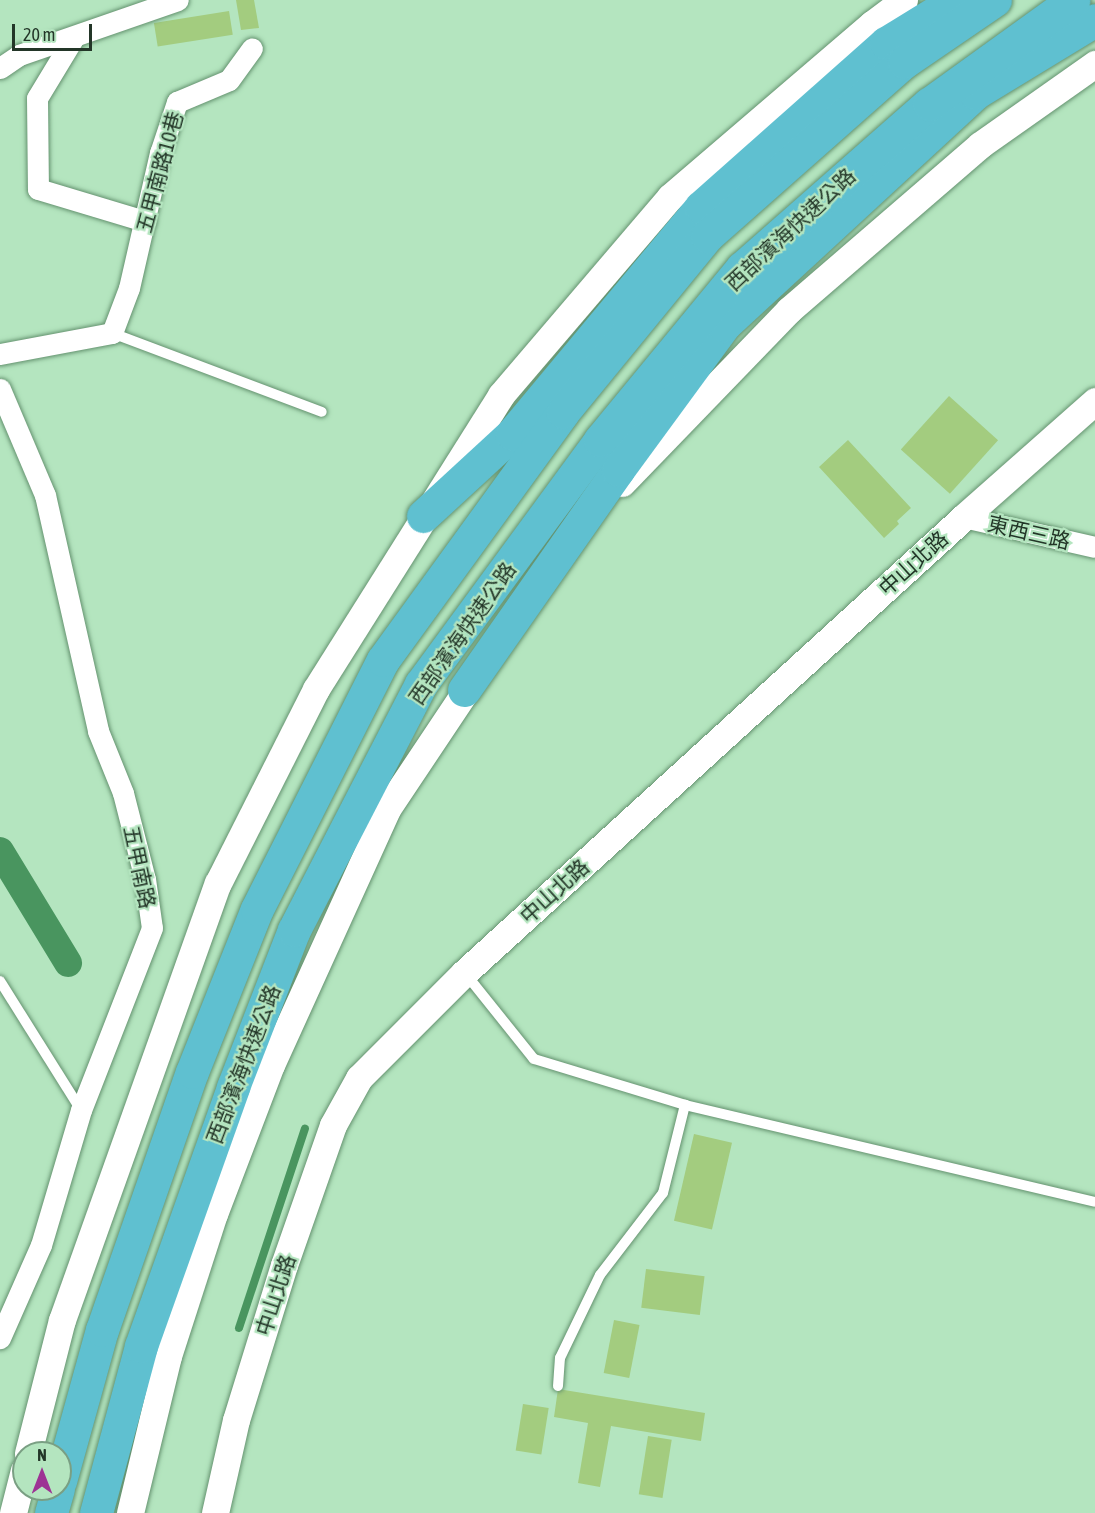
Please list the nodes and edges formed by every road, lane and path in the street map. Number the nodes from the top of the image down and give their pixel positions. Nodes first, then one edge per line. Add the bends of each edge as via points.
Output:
1 (178, 0) edge
2 (904, 0) edge
3 (956, 0) edge
4 (995, 0) edge
5 (1073, 0) edge
6 (1095, 20) edge
7 (74, 37) junction
8 (252, 48) dead end
9 (1095, 64) edge
10 (0, 68) edge
11 (145, 221) junction
12 (112, 333) junction
13 (0, 354) edge
14 (0, 389) edge
15 (1095, 400) edge
16 (322, 412) dead end
17 (423, 516) junction
18 (964, 517) junction
19 (1095, 547) edge
20 (464, 690) junction
21 (464, 973) junction
22 (0, 981) edge
23 (685, 1105) junction
24 (81, 1110) junction
25 (1095, 1202) edge
26 (0, 1338) edge
27 (558, 1386) dead end
28 (31, 1441) edge
29 (71, 1441) edge
30 (96, 1513) edge
31 (130, 1513) edge
32 (215, 1513) edge

1 - 7 street
2 - 17 street via 670,197 501,395
3 - 17 highway via 886,43 701,207 512,434
4 - 29 highway, 西部濱海快速公路 via 903,62 707,236 563,412 383,660 256,909 192,1072 102,1330
5 - 30 highway, 西部濱海快速公路 via 929,104 742,268 600,440 420,684 294,930 232,1087 141,1346
6 - 20 highway via 975,93 724,325
7 - 10 street via 19,55
7 - 11 street via 37,98 38,189
8 - 11 street, 五甲南路10巷 via 229,80 177,102 160,153
9 - 20 street via 980,145 789,310 622,483
11 - 12 street, 五甲南路10巷 via 129,288
12 - 13 street
12 - 16 lane
14 - 24 street, 五甲南路 via 45,495 98,731 123,793 145,879 152,928
15 - 18 street, 中山北路
17 - 28 street via 316,689 218,883 62,1320
18 - 19 street, 東西三路
18 - 21 street, 中山北路
20 - 31 street via 387,809 271,1065 214,1214 168,1356
21 - 23 lane via 534,1059
21 - 32 street, 中山北路 via 360,1078 333,1125 284,1264 240,1409
22 - 24 lane
23 - 25 lane
23 - 27 lane via 663,1193 600,1275 560,1358
24 - 26 street, 五甲南路 via 41,1245

